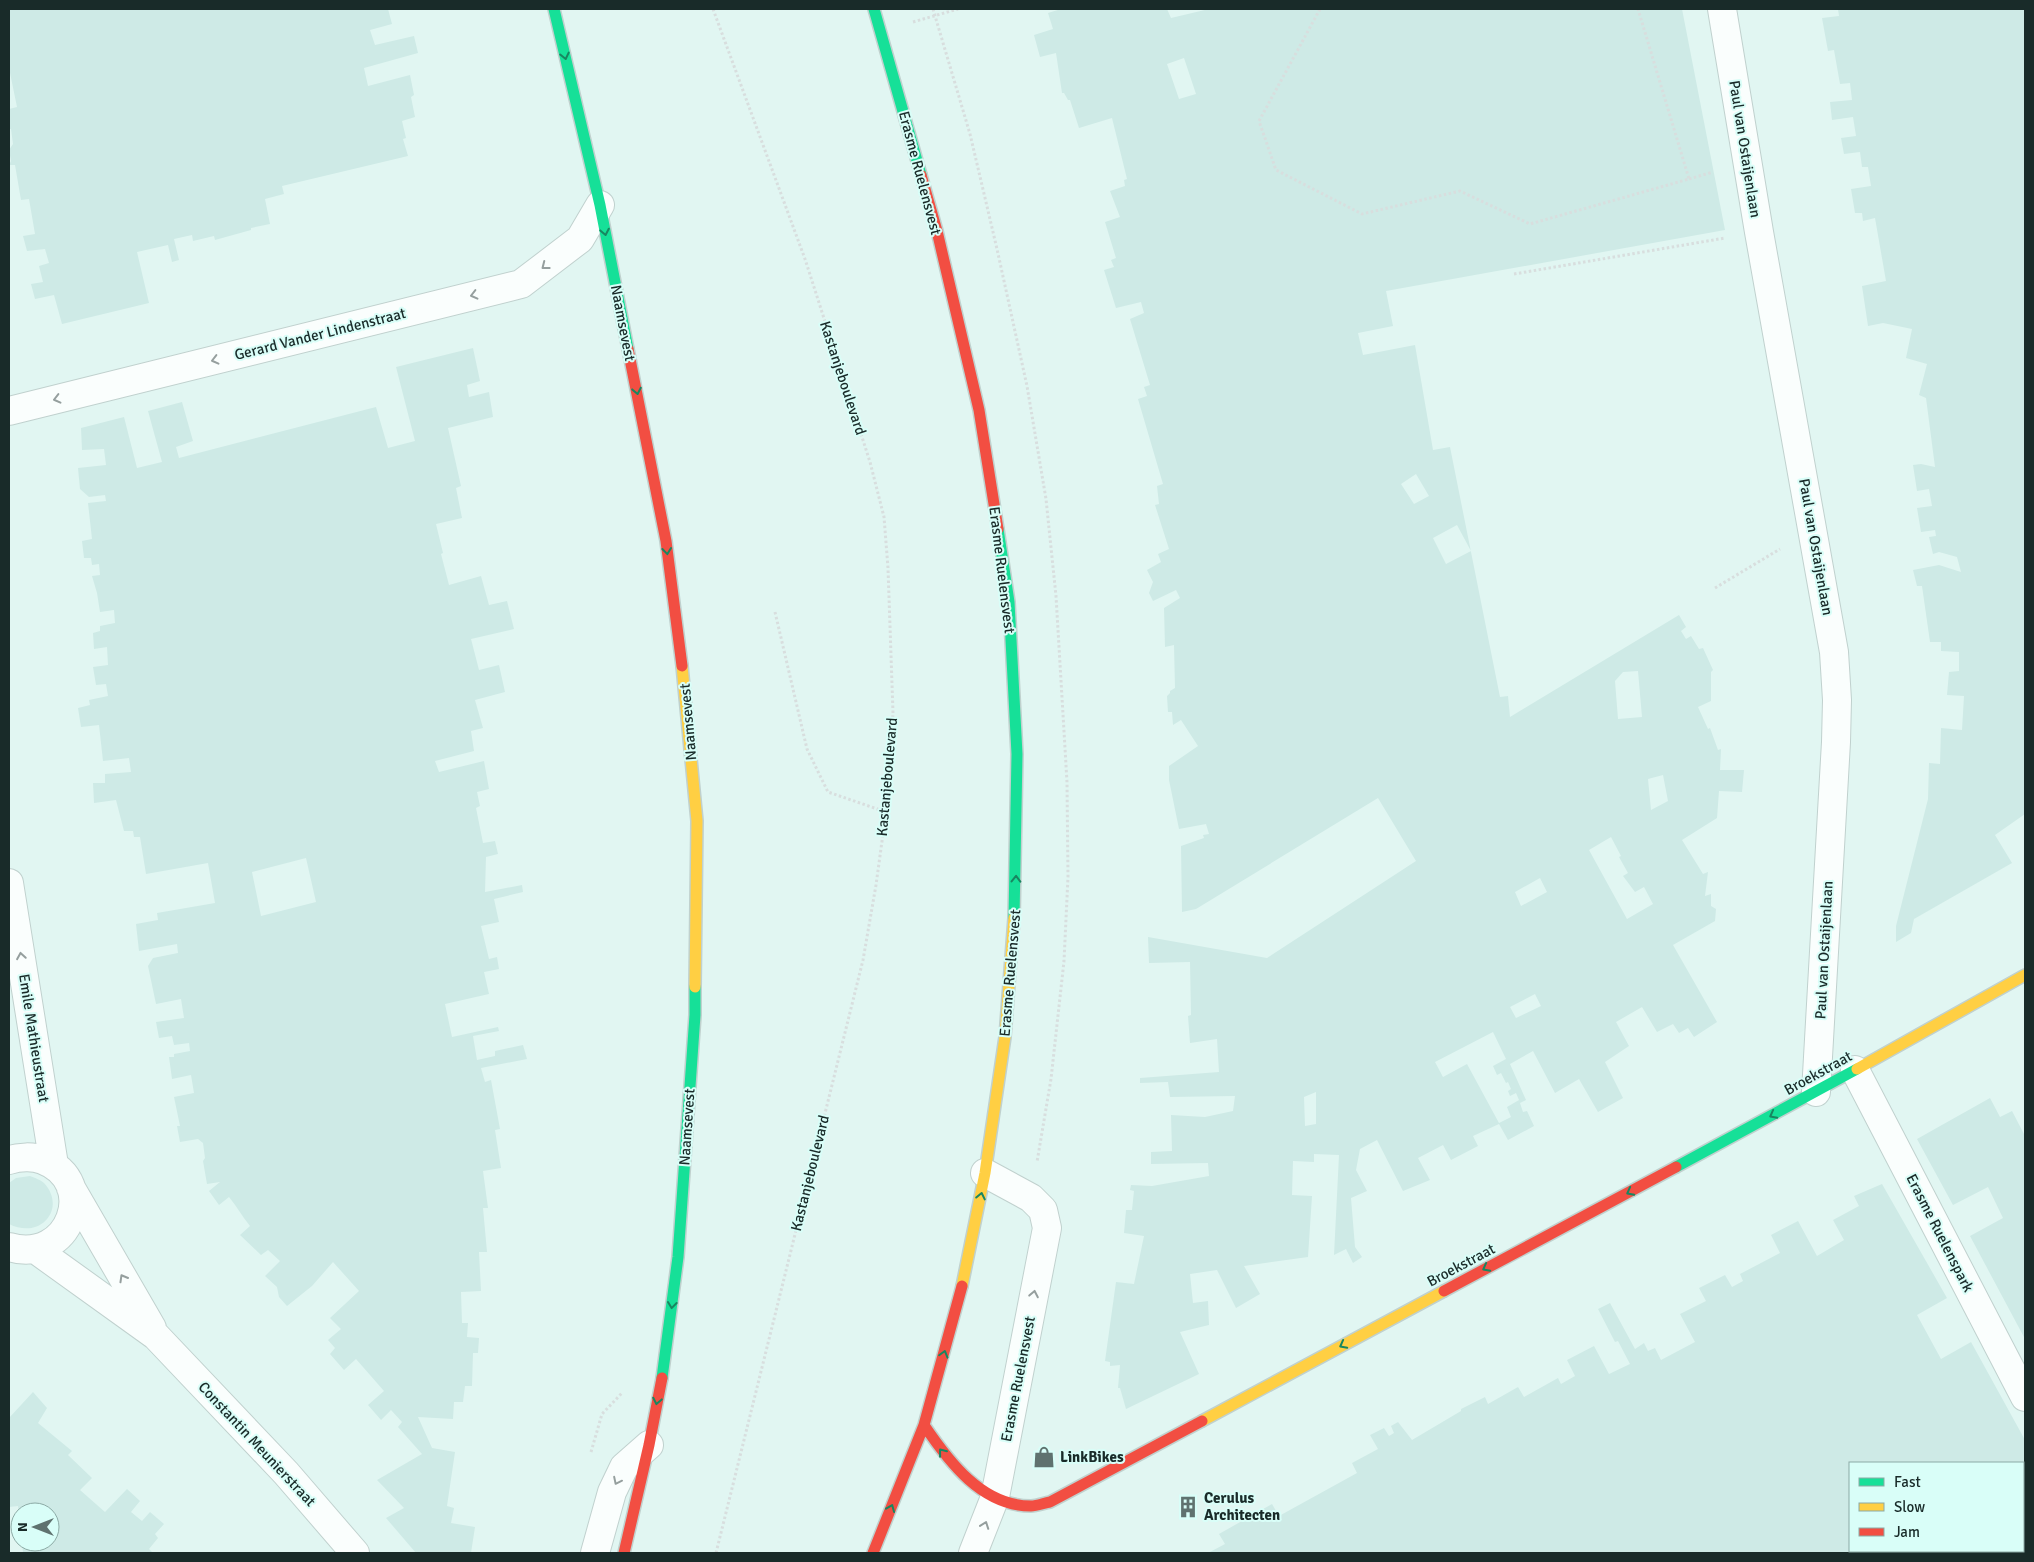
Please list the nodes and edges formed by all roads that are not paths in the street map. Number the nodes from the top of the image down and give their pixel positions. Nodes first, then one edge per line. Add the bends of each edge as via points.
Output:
1 (554, 9) edge
2 (874, 9) edge
3 (1722, 9) edge
4 (600, 205) junction
5 (9, 411) edge
6 (9, 883) edge
7 (2025, 975) edge
8 (1855, 1070) junction
9 (1816, 1092) junction
10 (9, 1160) edge
11 (54, 1164) junction
12 (985, 1173) junction
13 (71, 1188) junction
14 (9, 1247) edge
15 (35, 1249) junction
16 (156, 1336) junction
17 (2025, 1397) edge
18 (924, 1425) junction
19 (649, 1445) junction
20 (995, 1497) junction
21 (355, 1553) edge
22 (595, 1553) edge
23 (624, 1553) edge
24 (873, 1553) edge
25 (973, 1553) edge

1 -> 4 main road, Naamsevest
12 -> 2 main road, Erasme Ruelensvest via 1005,1037 1016,906 1017,754 1009,602 979,410 937,231
3 - 9 street, Paul van Ostaijenlaan via 1834,652 1836,752
4 -> 5 street, Gerard Vander Lindenstraat via 580,239 521,284
4 -> 19 main road, Naamsevest via 666,541 697,821 695,1015 678,1257 666,1357
11 -> 6 street, Emile Mathieustraat
7 - 8 main road, Broekstraat
8 - 9 main road, Broekstraat
8 - 17 street, Erasme Ruelenspark
9 -> 20 main road, Broekstraat via 1050,1502 1032,1506
10 - 11 street via 35,1157
11 - 13 street, Constantin Meunierstraat
18 -> 12 main road, Erasme Ruelensvest via 960,1295
20 -> 12 street, Erasme Ruelensvest via 1047,1228 1043,1210 1031,1198
13 - 15 street via 72,1213 68,1226 59,1238
16 -> 13 street, Constantin Meunierstraat
14 - 15 street via 22,1251
15 - 16 street, Constantin Meunierstraat
16 - 21 street, Constantin Meunierstraat via 286,1473
20 -> 18 main road, Broekstraat via 963,1477 940,1451
24 -> 18 main road, Erasme Ruelensvest
19 -> 22 street via 624,1467 612,1492
19 - 23 main road, Naamsevest
25 -> 20 street, Erasme Ruelensvest

